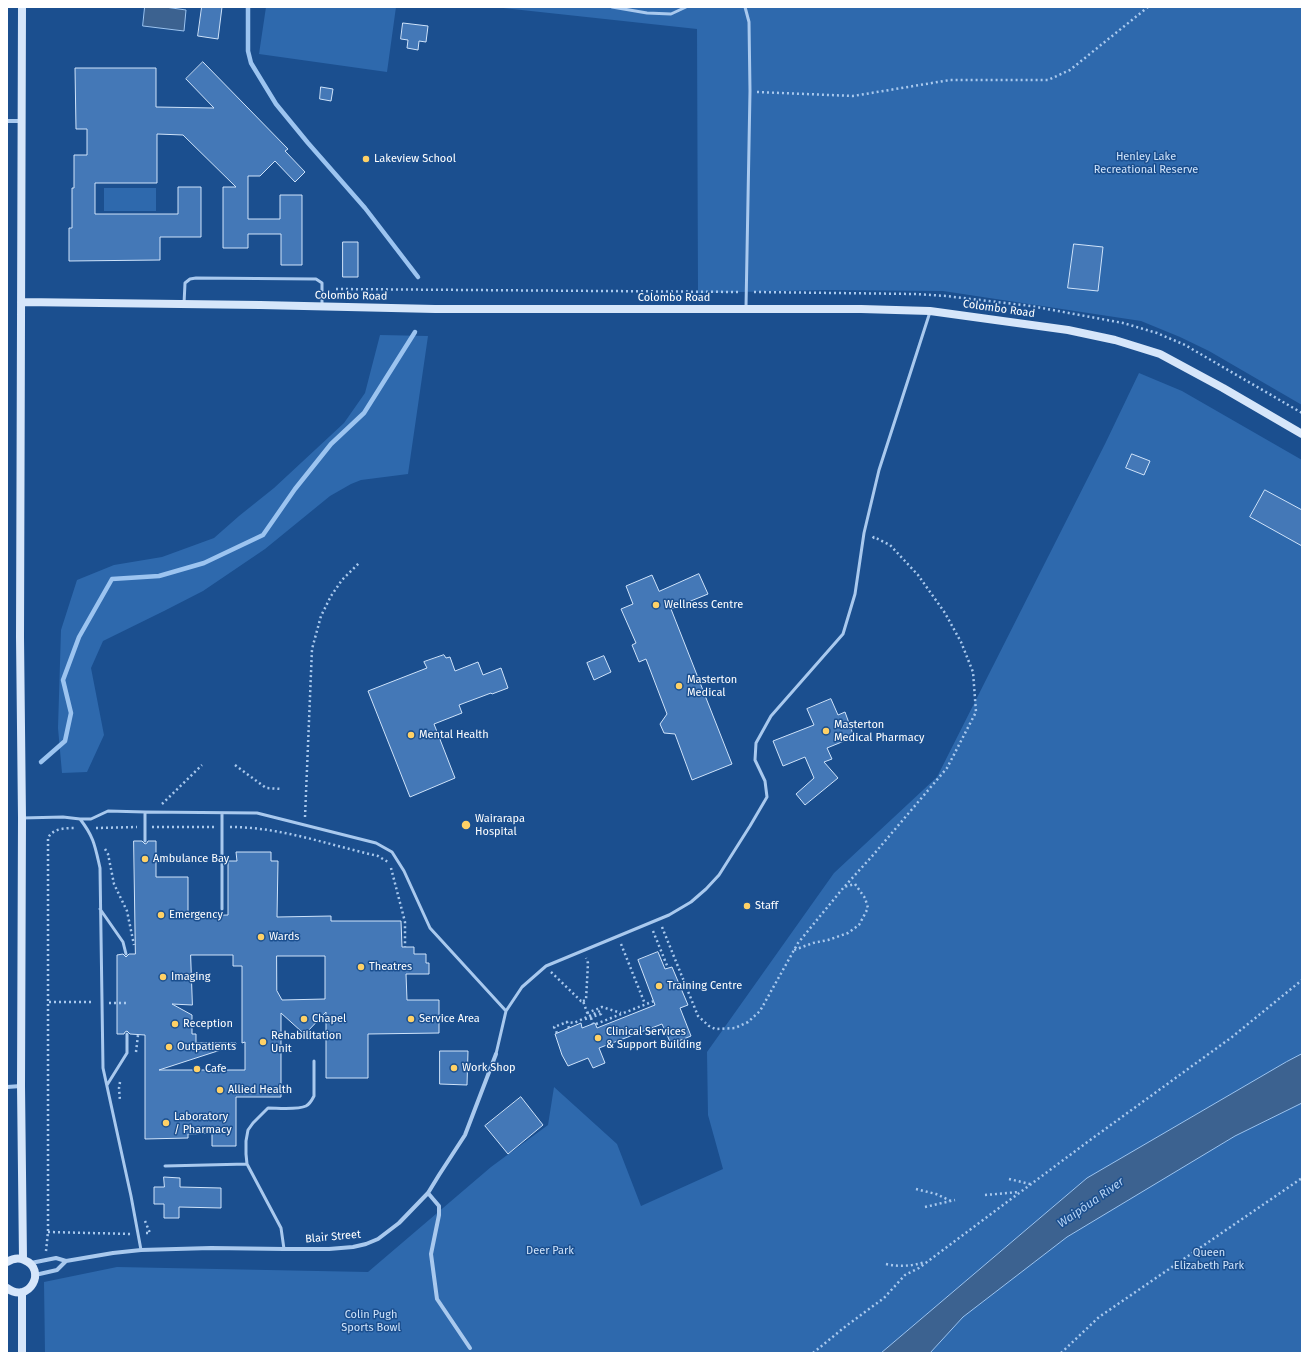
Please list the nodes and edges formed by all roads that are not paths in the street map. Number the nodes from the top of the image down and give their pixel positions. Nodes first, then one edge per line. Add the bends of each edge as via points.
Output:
1 (22, 7) edge
2 (612, 7) edge
3 (686, 7) edge
4 (745, 7) edge
5 (7, 121) edge
6 (22, 121) junction
7 (21, 302) junction
8 (184, 304) junction
9 (322, 306) junction
10 (746, 309) junction
11 (930, 311) junction
12 (1302, 434) edge
13 (145, 812) junction
14 (222, 813) junction
15 (22, 818) junction
16 (80, 819) junction
17 (145, 841) dead end
18 (100, 909) junction
19 (222, 909) dead end
20 (126, 954) dead end
21 (506, 1011) junction
22 (127, 1034) dead end
23 (496, 1054) joint
24 (314, 1061) dead end
25 (107, 1085) junction
26 (21, 1086) junction
27 (7, 1087) edge
28 (247, 1164) junction
29 (165, 1166) dead end
30 (428, 1193) junction
31 (141, 1250) junction
32 (284, 1250) junction
33 (27, 1261) junction
34 (7, 1262) edge
35 (66, 1262) junction
36 (35, 1275) junction
37 (7, 1288) edge
38 (22, 1292) junction
39 (470, 1348) dead end
40 (22, 1353) edge

1 - 6 main road
2 - 3 lane via 671,14
4 - 10 lane via 749,22 750,91
5 - 6 street
6 - 7 main road
7 - 8 main road, Colombo Road
7 - 15 main road
8 - 9 main road, Colombo Road
8 - 9 lane via 185,283 190,279 316,279 322,283
9 - 10 main road, Colombo Road via 435,309
10 - 11 main road, Colombo Road
11 - 12 main road, Colombo Road via 1068,330 1115,340 1160,354
11 - 21 lane via 879,470 864,533 856,594 843,634 771,716 756,742 755,760 765,781 767,797 750,826 719,875 691,902 669,915 546,966 522,987
13 - 14 lane
13 - 16 lane via 108,811 91,819
13 - 17 lane
14 - 19 lane
14 - 21 lane via 257,813 376,843 392,852 404,871 430,928
15 - 16 lane
15 - 26 main road
16 - 18 lane via 95,842 100,868
18 - 20 lane via 123,942
18 - 25 lane via 103,1068
21 - 23 lane
22 - 25 lane via 127,1053
23 - 30 street, Blair Street via 465,1135
24 - 28 lane via 312,1101 301,1108 268,1108 248,1130
25 - 31 lane
26 - 27 street
26 - 33 main road
28 - 29 lane
28 - 32 lane via 281,1228
30 - 32 street, Blair Street via 390,1231 366,1244 329,1249
30 - 39 street via 439,1206 431,1254 437,1299
31 - 32 street, Blair Street
31 - 35 street, Blair Street via 88,1256
33 - 34 main road via 13,1259
33 - 35 street, Blair Street via 56,1258
33 - 36 main road
35 - 36 street, Blair Street via 57,1270
36 - 38 main road via 30,1288
37 - 38 main road via 13,1292
38 - 40 main road

